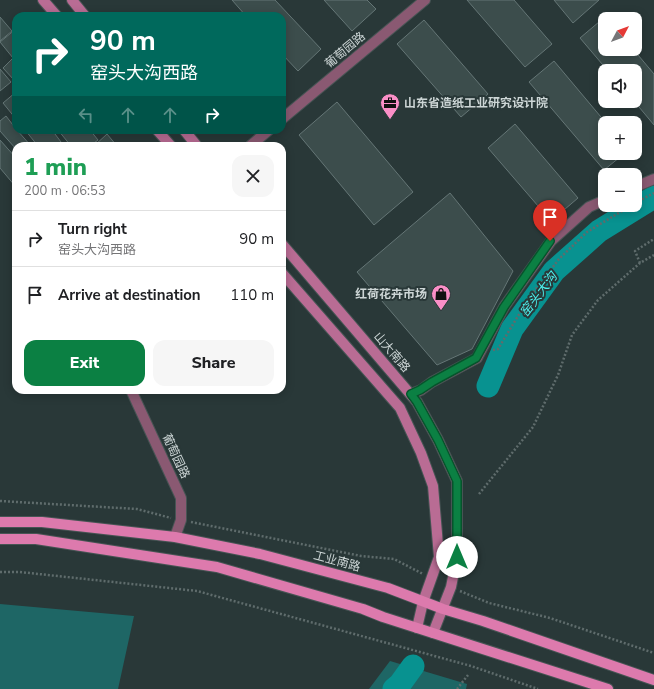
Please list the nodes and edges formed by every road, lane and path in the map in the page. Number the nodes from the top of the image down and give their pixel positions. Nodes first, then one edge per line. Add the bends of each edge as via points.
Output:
1 (43, 0) edge
2 (72, 0) edge
3 (425, 0) edge
4 (54, 12) edge
5 (82, 12) edge
6 (286, 116) edge
7 (160, 134) edge
8 (187, 134) edge
9 (264, 134) edge
10 (168, 142) edge
11 (194, 142) edge
12 (255, 142) edge
13 (654, 179) edge
14 (642, 184) edge
15 (654, 194) edge
16 (642, 200) edge
17 (598, 203) edge
18 (620, 212) edge
19 (654, 239) edge
20 (286, 249) edge
21 (654, 255) edge
22 (640, 263) junction
23 (286, 278) edge
24 (479, 353) junction
25 (132, 394) edge
26 (411, 394) junction
27 (479, 494) dead end
28 (0, 522) edge
29 (175, 536) junction
30 (0, 539) edge
31 (0, 572) edge
32 (423, 602) junction
33 (443, 609) junction
34 (417, 628) junction
35 (433, 633) junction
36 (468, 675) dead end
37 (654, 680) edge
38 (457, 689) edge
39 (538, 689) edge
40 (608, 689) edge

1 - 4 main road
2 - 5 main road
3 - 6 street, 葡萄园路
7 - 10 main road
8 - 11 main road
9 - 12 street
13 - 14 street
15 - 16 path
17 - 24 street via 589,207 550,241 504,307
18 - 24 path via 587,232 558,259 529,298 498,349
19 - 22 path via 635,251
20 - 26 main road, 山大南路
21 - 22 path
22 - 27 path via 598,300 572,335 558,376 533,427
23 - 32 main road via 400,408 421,453 433,486 439,557
24 - 26 street via 476,358
25 - 29 street, 葡萄园路 via 181,498 181,520
26 - 33 main road, 山大南路 via 438,440 457,481 457,557 451,587
28 - 29 main road, 工业南路 via 42,522
29 - 32 main road, 工业南路 via 260,554 388,588
30 - 34 main road via 36,539 217,567 363,609
31 - 39 path via 197,591 470,666
32 - 33 main road, 工业南路
32 - 34 main road
33 - 35 main road, 山大南路
33 - 37 main road, 工业南路
34 - 35 main road
35 - 40 main road
36 - 38 path

